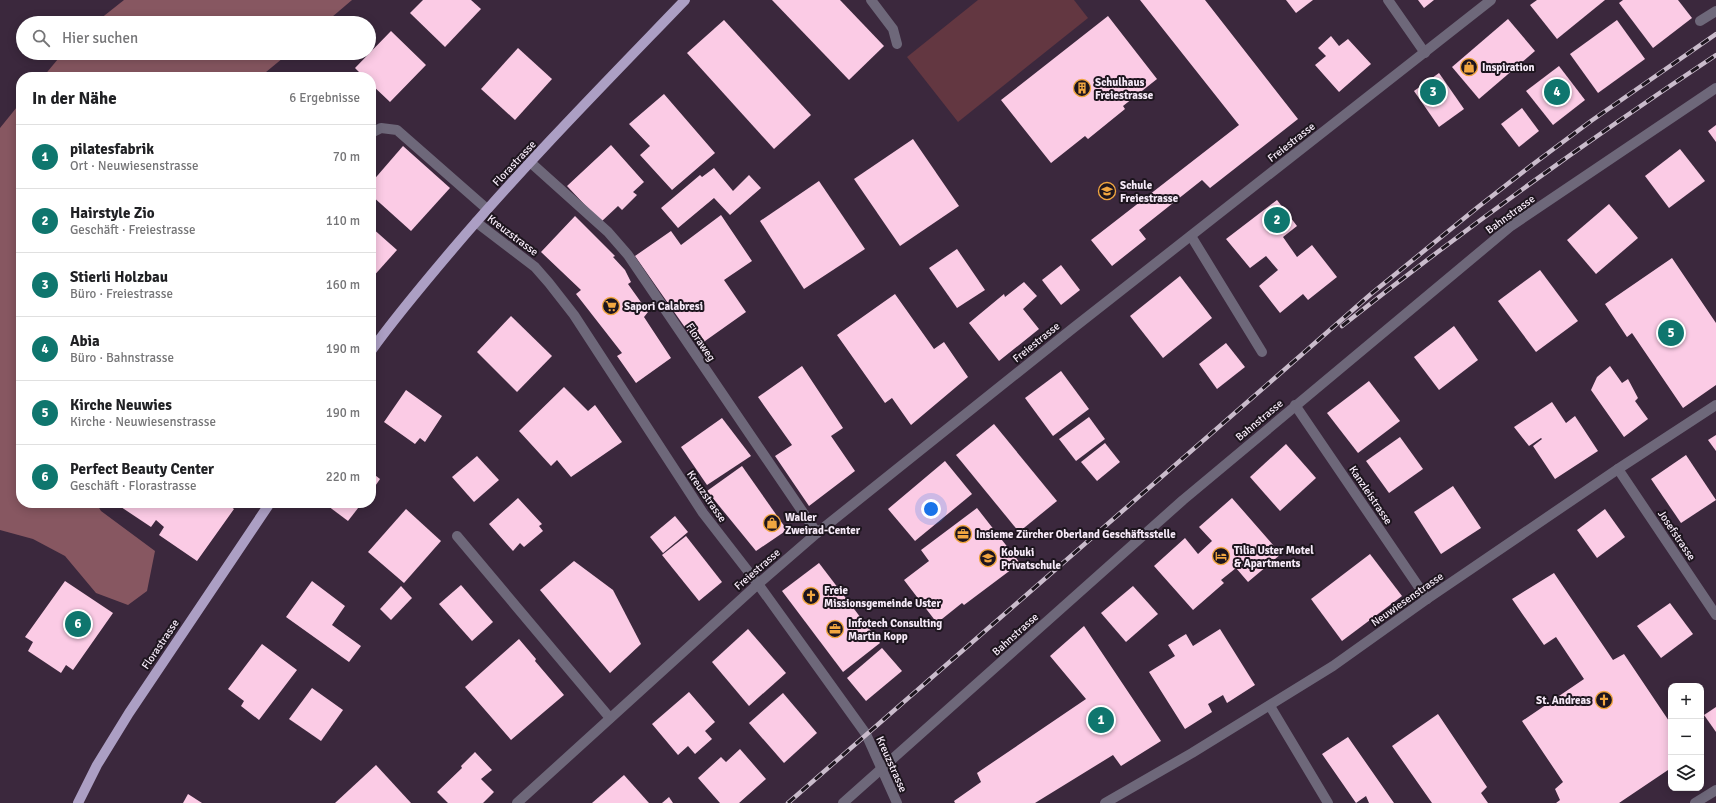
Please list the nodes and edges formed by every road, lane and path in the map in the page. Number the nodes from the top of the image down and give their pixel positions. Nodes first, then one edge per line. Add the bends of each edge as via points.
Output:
1 (685, 0) edge
2 (870, 0) edge
3 (1388, 0) edge
4 (1491, 0) edge
5 (1716, 11) edge
6 (1700, 21) dead end
7 (897, 44) dead end
8 (1425, 53) junction
9 (1716, 88) edge
10 (376, 130) edge
11 (530, 162) junction
12 (487, 209) junction
13 (476, 222) junction
14 (1191, 236) junction
15 (376, 345) edge
16 (1262, 352) dead end
17 (1295, 405) junction
18 (1716, 405) edge
19 (1618, 469) junction
20 (267, 508) edge
21 (817, 533) junction
22 (457, 536) dead end
23 (758, 584) junction
24 (1427, 599) junction
25 (1716, 615) edge
26 (1270, 706) junction
27 (610, 718) junction
28 (881, 769) junction
29 (1716, 790) edge
30 (78, 803) edge
31 (517, 803) edge
32 (843, 803) edge
33 (897, 803) edge
34 (1105, 803) edge
35 (1328, 803) edge
36 (1695, 803) edge

1 - 11 main road, Florastrasse
2 - 7 street via 893,29
3 - 8 street
4 - 8 street, Freiestrasse
5 - 6 street
8 - 14 street, Freiestrasse
9 - 17 street, Bahnstrasse via 1511,226
10 - 12 street via 381,128 398,130
11 - 12 main road, Florastrasse
11 - 21 street, Floraweg via 608,232 628,255
12 - 13 main road, Florastrasse
13 - 15 main road, Florastrasse via 411,298
13 - 23 street, Kreuzstrasse via 535,268 574,315 703,513
14 - 16 street
14 - 21 street, Freiestrasse
17 - 24 street, Kanzleistrasse
17 - 28 street, Bahnstrasse via 1183,500
18 - 19 street, Neuwiesenstrasse
19 - 24 street, Neuwiesenstrasse
19 - 25 street, Josefstrasse
20 - 30 main road, Florastrasse via 129,713 97,765
21 - 23 street, Freiestrasse
22 - 27 street
23 - 27 street, Freiestrasse
23 - 28 street, Kreuzstrasse via 866,734
24 - 26 street, Neuwiesenstrasse via 1333,666
26 - 34 street, Neuwiesenstrasse
26 - 35 street
27 - 31 street, Freiestrasse
28 - 32 street, Bahnstrasse
28 - 33 street, Kreuzstrasse
29 - 36 street

